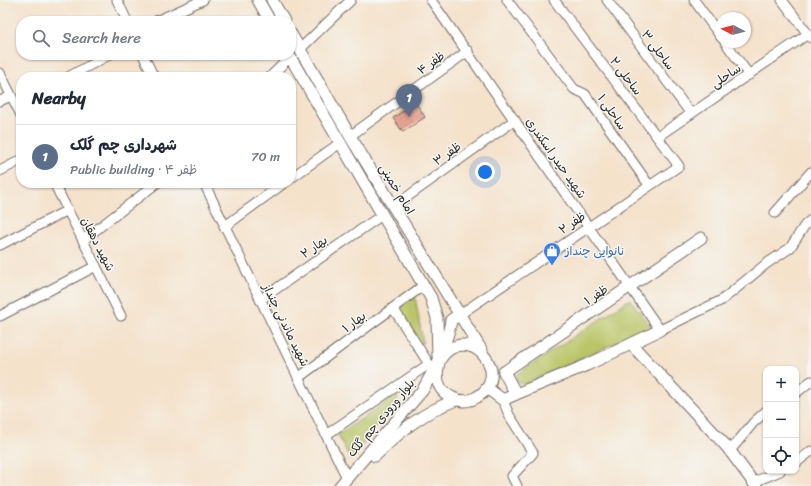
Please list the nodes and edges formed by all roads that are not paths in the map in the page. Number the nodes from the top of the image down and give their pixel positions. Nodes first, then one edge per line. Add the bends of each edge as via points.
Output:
1 (117, 0) edge
2 (203, 0) edge
3 (258, 0) edge
4 (272, 0) edge
5 (351, 0) edge
6 (431, 0) edge
7 (507, 0) edge
8 (554, 0) edge
9 (606, 0) edge
10 (694, 0) edge
11 (782, 0) edge
12 (125, 16) edge
13 (167, 16) edge
14 (267, 16) edge
15 (281, 16) edge
16 (715, 29) edge
17 (810, 36) edge
18 (296, 42) edge
19 (729, 48) edge
20 (300, 49) junction
21 (468, 51) junction
22 (100, 60) edge
23 (146, 60) edge
24 (286, 60) edge
25 (292, 60) edge
26 (77, 72) edge
27 (152, 72) edge
28 (275, 72) edge
29 (0, 73) edge
30 (749, 75) junction
31 (11, 96) junction
32 (0, 101) edge
33 (16, 106) edge
34 (691, 114) junction
35 (515, 120) junction
36 (350, 136) junction
37 (657, 136) junction
38 (340, 142) junction
39 (16, 163) edge
40 (679, 166) joint
41 (0, 171) edge
42 (811, 172) edge
43 (296, 174) edge
44 (649, 185) junction
45 (57, 188) edge
46 (151, 188) edge
47 (206, 188) edge
48 (277, 188) edge
49 (393, 207) junction
50 (68, 210) junction
51 (775, 213) dead end
52 (382, 215) junction
53 (811, 220) edge
54 (588, 226) junction
55 (224, 227) junction
56 (701, 238) dead end
57 (83, 240) junction
58 (0, 245) edge
59 (96, 266) junction
60 (424, 285) junction
61 (630, 288) junction
62 (260, 300) junction
63 (393, 308) junction
64 (459, 315) junction
65 (0, 316) edge
66 (121, 316) dead end
67 (660, 330) junction
68 (632, 344) junction
69 (484, 355) junction
70 (438, 364) junction
71 (491, 371) junction
72 (504, 372) junction
73 (298, 378) junction
74 (811, 381) edge
75 (487, 388) junction
76 (799, 391) edge
77 (516, 394) junction
78 (456, 400) junction
79 (503, 400) junction
80 (407, 408) junction
81 (763, 415) edge
82 (418, 418) junction
83 (326, 435) junction
84 (730, 451) junction
85 (811, 451) edge
86 (799, 461) edge
87 (774, 474) edge
88 (345, 483) edge
89 (755, 484) edge
90 (517, 486) edge

1 - 12 street
2 - 13 street
3 - 14 street
4 - 15 street
5 - 20 street
6 - 21 street, شهید حیدر اسکندری
7 - 44 street, ساحلی ۱ via 574,89 585,94
8 - 37 street, ساحلی ۲
9 - 34 street, ساحلی ۳
10 - 16 street
11 - 17 street
17 - 30 street, ساحلی
18 - 20 street, امام خمینی
19 - 30 street
20 - 36 street, امام خمینی
21 - 35 street, شهید حیدر اسکندری
21 - 36 street, ظفر ۴
22 - 26 street
23 - 27 street
24 - 28 street
25 - 38 street
29 - 31 street
30 - 34 street, ساحلی
31 - 32 street
31 - 33 street
34 - 37 street, ساحلی
35 - 49 street, ظفر ۳
35 - 54 street, شهید حیدر اسکندری
36 - 38 street
36 - 49 street, امام خمینی
37 - 40 street, ساحلی ۲
38 - 43 street
38 - 52 street
39 - 41 street
40 - 44 street, ظفر ۲
42 - 51 street
44 - 54 street, ظفر ۲
45 - 50 street, شهید دهقان
46 - 57 street
47 - 55 street, شهید ماندنی چنداز
48 - 55 street
49 - 64 street, امام خمینی
50 - 57 street, شهید دهقان
50 - 58 street
52 - 60 street
52 - 62 street, بهار ۲
53 - 67 street via 790,248 722,300
54 - 61 street, شهید حیدر اسکندری
54 - 64 street, ظفر ۲
55 - 62 street, شهید ماندنی چنداز
56 - 61 street, ظفر ۱
57 - 59 street, شهید دهقان
59 - 65 street
59 - 66 street, شهید دهقان
60 - 63 street, بهار ۱
60 - 70 street via 437,318
61 - 67 street, شهید حیدر اسکندری
61 - 72 street, ظفر ۱
62 - 73 street, شهید ماندنی چنداز
63 - 73 street, بهار ۱
63 - 83 street via 429,364
64 - 69 street, امام خمینی
64 - 70 street via 451,320
67 - 68 street
68 - 77 street
68 - 84 street
69 - 70 street via 478,350 462,345 447,351
69 - 71 street
70 - 78 street via 437,382 441,390
70 - 80 street, بلوار ورودی چم گلک via 422,391
71 - 72 street
71 - 75 street
72 - 77 street
73 - 83 street, شهید ماندنی چنداز
74 - 76 street
75 - 78 street via 473,399
75 - 79 street
77 - 79 street
78 - 82 street, بلوار ورودی چم گلک via 432,409
79 - 90 street via 509,415 533,453 512,476
80 - 82 street via 415,405 418,407
80 - 88 street, بلوار ورودی چم گلک
81 - 84 street
82 - 88 street, بلوار ورودی چم گلک
83 - 88 street, شهید ماندنی چنداز
84 - 89 street
85 - 86 street
87 - 89 street

